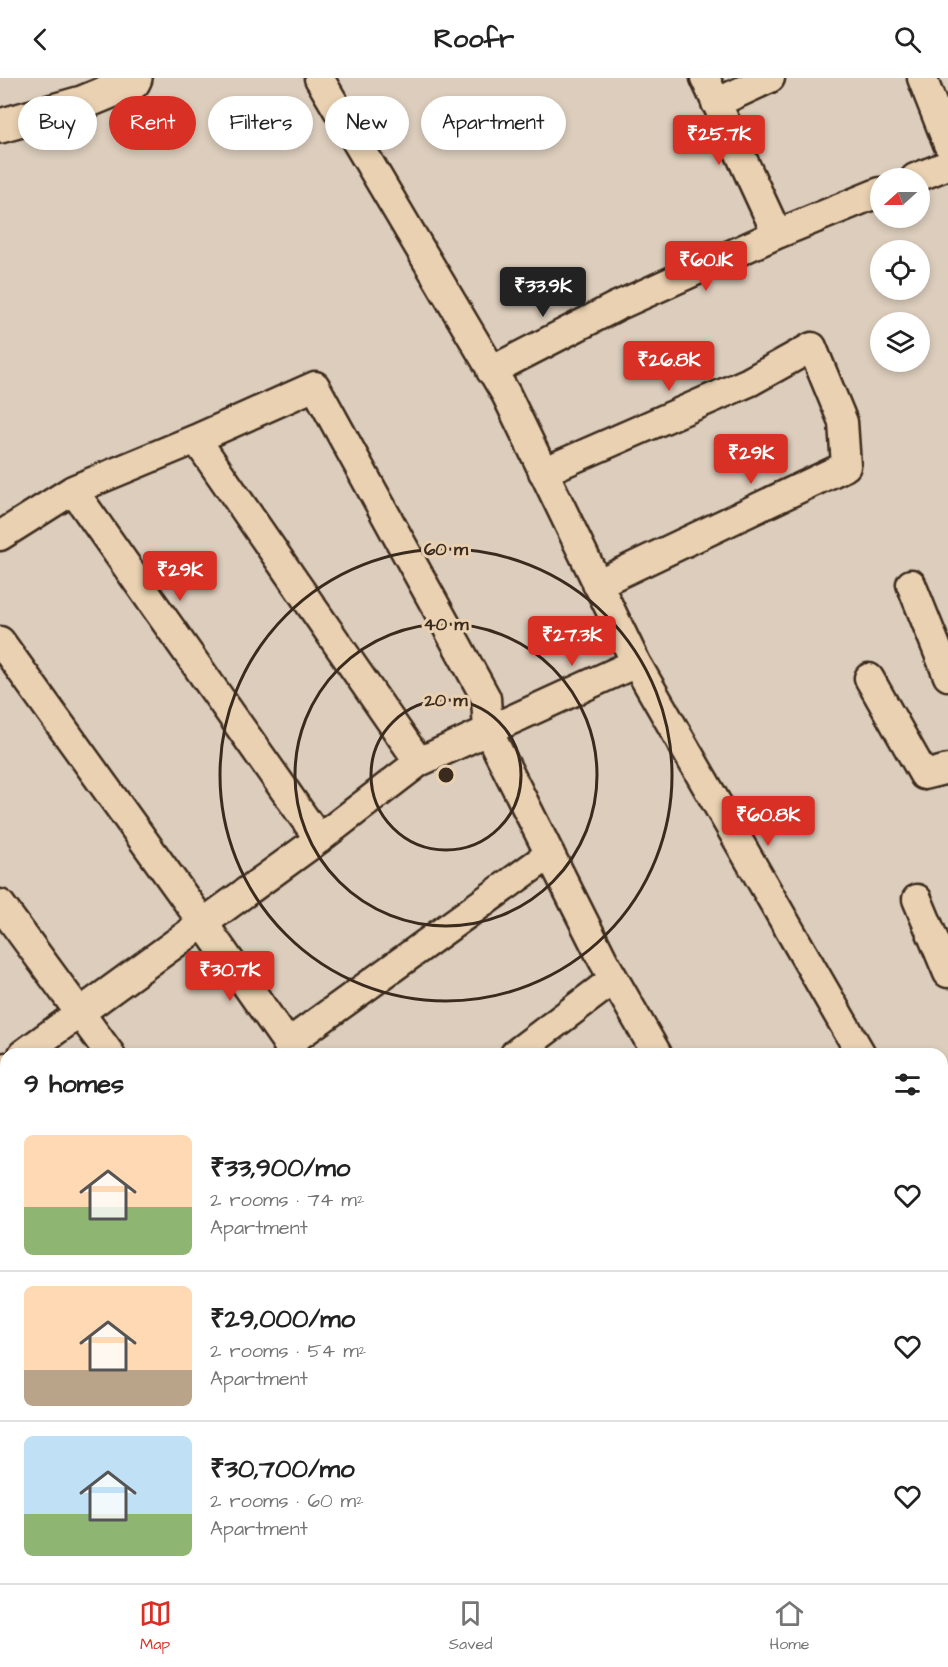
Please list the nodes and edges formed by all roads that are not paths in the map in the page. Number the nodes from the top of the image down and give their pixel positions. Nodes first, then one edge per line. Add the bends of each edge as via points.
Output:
1 (135, 78) edge
2 (319, 78) edge
3 (770, 78) edge
4 (921, 78) edge
5 (710, 90) edge
6 (0, 126) edge
7 (948, 144) edge
8 (948, 165) edge
9 (930, 172) edge
10 (870, 196) edge
11 (777, 234) junction
12 (491, 371) junction
13 (196, 439) junction
14 (543, 472) junction
15 (73, 490) junction
16 (0, 536) edge
17 (597, 584) junction
18 (911, 584) dead end
19 (0, 642) edge
20 (636, 663) junction
21 (948, 676) edge
22 (869, 678) dead end
23 (488, 730) junction
24 (418, 762) junction
25 (945, 778) edge
26 (319, 839) junction
27 (550, 854) junction
28 (916, 899) dead end
29 (0, 904) edge
30 (203, 923) junction
31 (948, 973) edge
32 (614, 979) junction
33 (80, 1013) junction
34 (31, 1048) edge
35 (106, 1048) edge
36 (290, 1048) edge
37 (292, 1048) edge
38 (523, 1048) edge
39 (654, 1048) edge
40 (858, 1048) edge

1 - 6 street via 82,103
2 - 12 street
3 - 5 street
4 - 7 street
5 - 11 street
8 - 9 street
10 - 11 street
11 - 12 street via 615,307
12 - 14 street
13 - 15 street
13 - 23 street via 315,386 486,698
13 - 24 street
14 - 17 street
14 - 17 street via 749,382 812,347 843,422 846,466
15 - 16 street
15 - 26 street
17 - 20 street
18 - 21 street
19 - 30 street
20 - 23 street
20 - 40 street
22 - 25 street via 924,775
23 - 24 street
23 - 27 street
24 - 26 street
26 - 30 street
27 - 32 street
27 - 37 street
28 - 31 street
29 - 33 street
30 - 33 street
30 - 36 street
32 - 38 street
32 - 39 street
33 - 34 street
33 - 35 street

